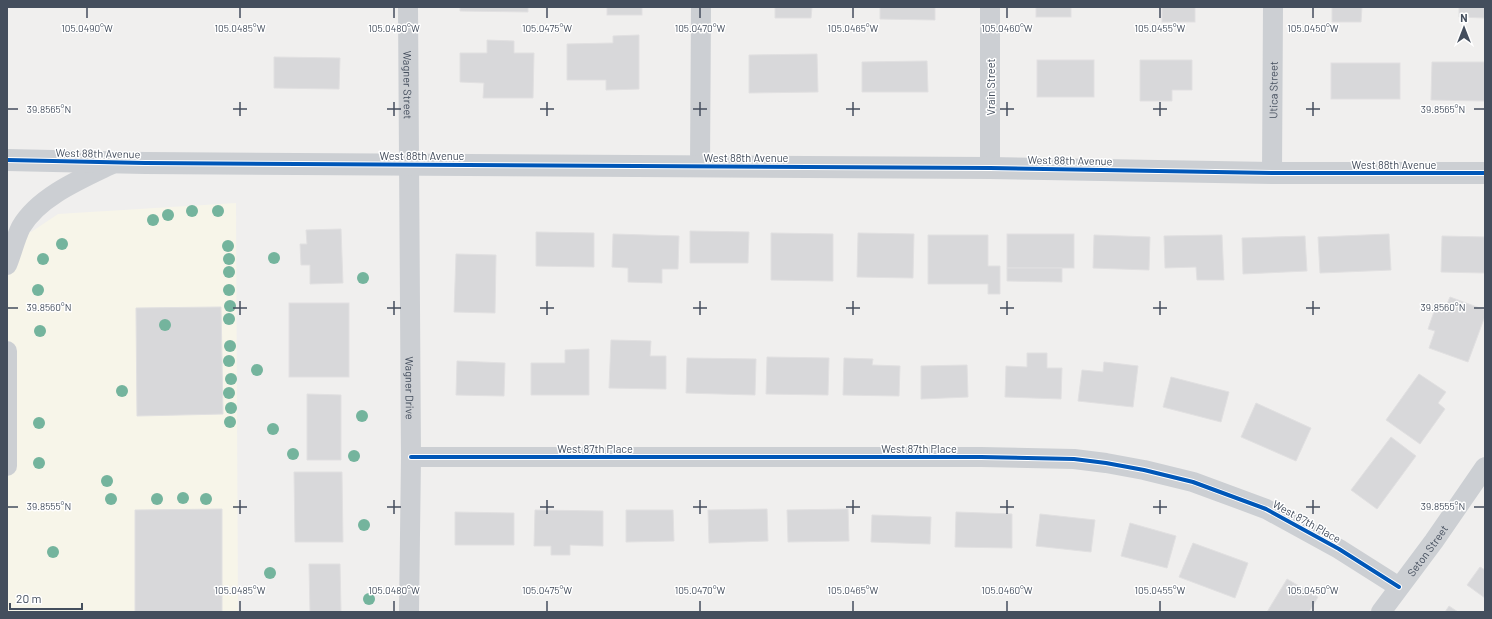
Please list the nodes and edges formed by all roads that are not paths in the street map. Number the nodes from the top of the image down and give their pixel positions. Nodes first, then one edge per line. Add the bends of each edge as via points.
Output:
1 (408, 7) edge
2 (701, 7) edge
3 (990, 7) edge
4 (1273, 7) edge
5 (7, 160) edge
6 (114, 163) junction
7 (408, 164) junction
8 (700, 166) junction
9 (990, 168) junction
10 (1485, 172) edge
11 (1272, 173) junction
12 (7, 265) edge
13 (7, 350) edge
14 (410, 457) junction
15 (7, 466) edge
16 (1485, 467) edge
17 (1399, 588) junction
18 (409, 612) edge
19 (1382, 612) edge

1 - 7 street, Wagner Street
2 - 8 street
3 - 9 street, Vrain Street
4 - 11 street, Utica Street
5 - 6 street, West 88th Avenue
6 - 7 street, West 88th Avenue
6 - 12 street via 68,186 42,203 22,227
7 - 8 street, West 88th Avenue
7 - 14 street, Wagner Drive
8 - 9 street, West 88th Avenue
9 - 11 street, West 88th Avenue
10 - 11 street, West 88th Avenue
13 - 15 street
14 - 17 street, West 87th Place via 981,457 1074,459 1106,463 1193,482 1266,509 1338,549
14 - 18 street, Wagner Drive
16 - 17 street, Seton Street
17 - 19 street, Seton Street

